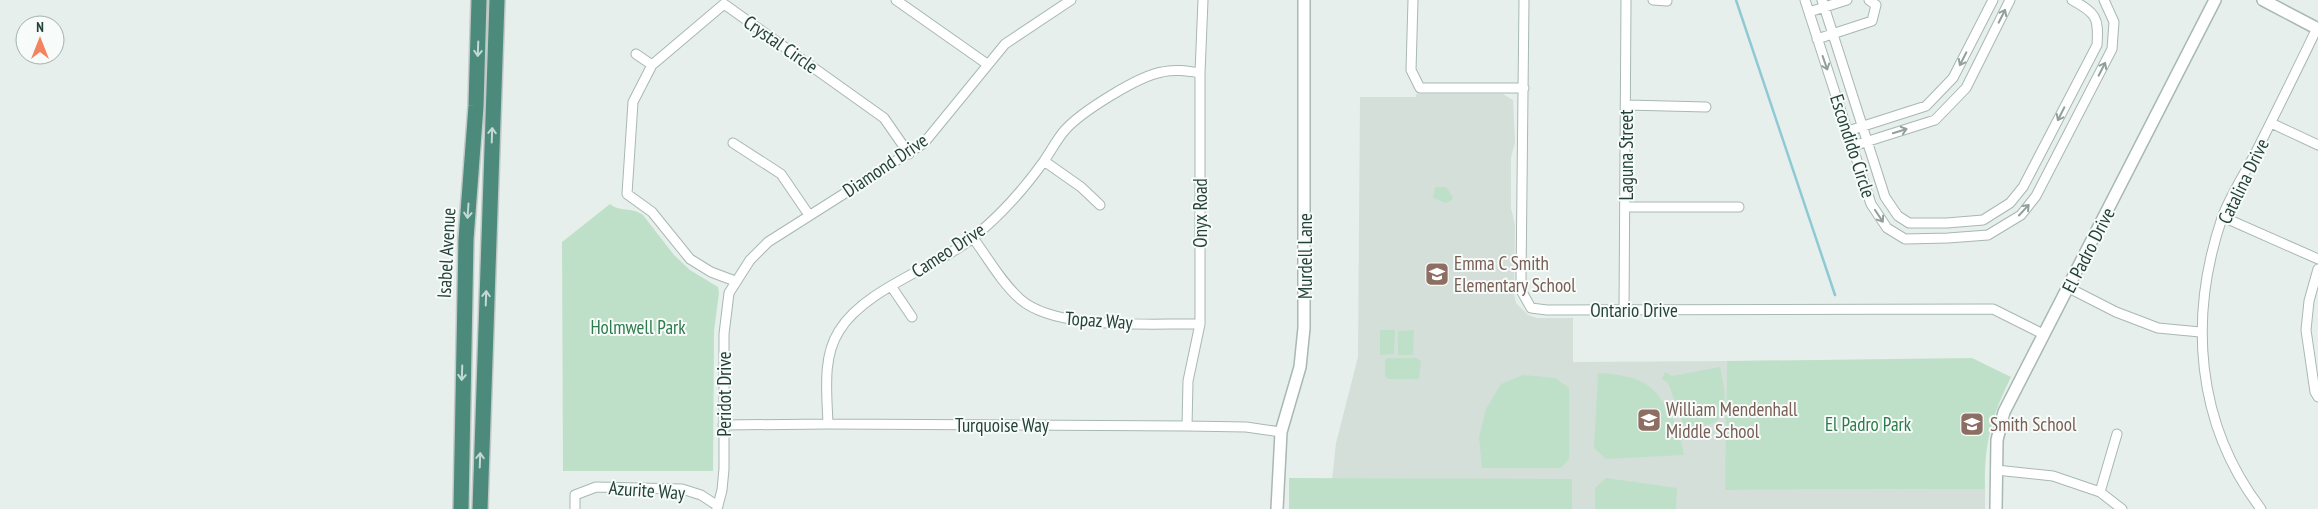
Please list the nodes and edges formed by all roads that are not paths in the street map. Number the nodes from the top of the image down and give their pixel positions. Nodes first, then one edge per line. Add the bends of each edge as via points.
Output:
1 (479, 0) edge
2 (497, 0) edge
3 (1071, 0) edge
4 (1203, 0) edge
5 (1304, 0) edge
6 (1413, 0) edge
7 (1524, 0) edge
8 (1626, 0) edge
9 (1653, 0) edge
10 (1805, 0) edge
11 (1846, 0) edge
12 (1869, 0) edge
13 (1993, 0) edge
14 (2010, 0) edge
15 (2072, 0) edge
16 (2104, 0) edge
17 (2215, 0) edge
18 (2263, 0) edge
19 (899, 1) edge
20 (1667, 1) dead end
21 (1823, 4) edge
22 (1810, 12) junction
23 (2318, 28) edge
24 (1832, 35) junction
25 (1817, 39) junction
26 (636, 54) dead end
27 (987, 64) junction
28 (652, 65) junction
29 (1200, 74) junction
30 (1953, 78) junction
31 (1524, 88) junction
32 (1966, 88) junction
33 (2071, 94) junction
34 (2085, 102) junction
35 (1626, 105) junction
36 (1706, 107) dead end
37 (2271, 123) junction
38 (1863, 126) junction
39 (1848, 131) junction
40 (1868, 141) junction
41 (733, 143) dead end
42 (2318, 145) edge
43 (1853, 146) junction
44 (909, 154) junction
45 (1044, 161) junction
46 (1100, 205) dead end
47 (1626, 207) junction
48 (1739, 207) dead end
49 (809, 216) junction
50 (2223, 217) junction
51 (1947, 222) junction
52 (973, 238) junction
53 (1948, 238) junction
54 (2318, 259) edge
55 (2318, 269) edge
56 (736, 281) junction
57 (891, 286) junction
58 (2069, 288) junction
59 (1624, 309) junction
60 (912, 317) dead end
61 (1200, 324) junction
62 (2200, 332) junction
63 (2043, 334) junction
64 (2318, 397) edge
65 (828, 424) junction
66 (724, 425) junction
67 (1187, 426) junction
68 (1281, 432) junction
69 (2117, 434) dead end
70 (1996, 470) junction
71 (2100, 492) junction
72 (717, 508) edge
73 (461, 509) edge
74 (480, 509) edge
75 (575, 509) edge
76 (1277, 509) edge
77 (1996, 509) edge
78 (2122, 509) edge
79 (2261, 509) edge

1 -> 73 highway, Isabel Avenue via 476,106 466,239
74 -> 2 highway
3 - 27 street, Diamond Drive via 1005,44
4 - 29 street, Onyx Road
5 - 68 street, Murdell Lane via 1304,328 1300,367
6 - 31 street via 1411,70 1420,88
7 - 31 street, Ontario Drive
8 - 35 street, Laguna Street
9 - 20 street
10 - 22 street, Escondido Circle
11 - 21 street
12 - 24 street via 1876,5 1872,21
13 -> 30 street
32 -> 14 street
15 - 33 street, Escondido Circle via 2091,11 2098,25 2097,45
34 -> 16 street, Escondido Circle via 2112,49 2114,22
17 - 58 street, El Padro Drive
18 - 23 street
19 - 27 street
21 - 22 street
21 - 24 street, Escondido Circle
22 - 25 street, Escondido Circle
23 - 37 street, Catalina Drive
24 - 25 street
24 - 38 street, Escondido Circle
25 -> 39 street, Escondido Circle
26 - 28 street
27 - 44 street, Diamond Drive via 940,125
28 - 44 street, Crystal Circle via 724,4 884,118
28 - 56 street, Crystal Circle via 633,102 627,194 652,212 690,259 711,272
29 - 45 street, Cameo Drive via 1177,70 1161,72 1131,85 1088,111 1065,130
29 - 61 street, Onyx Road
30 - 32 street
30 - 38 street via 1926,106
31 - 59 street, Ontario Drive via 1521,279 1525,301 1531,308 1547,310
40 -> 32 street via 1935,120
33 - 34 street
33 -> 51 street, Escondido Circle via 2023,187 2010,203 1983,220
53 -> 34 street, Escondido Circle via 1988,235 2021,215 2036,196
35 - 36 street
35 - 47 street, Laguna Street
37 - 42 street
37 - 50 street, Catalina Drive
38 - 39 street
38 - 40 street, Escondido Circle
39 - 43 street, Escondido Circle
40 - 43 street
40 - 51 street, Escondido Circle via 1885,197 1898,216 1909,223
41 - 49 street via 781,174
43 -> 53 street, Escondido Circle via 1871,204 1887,228 1905,239
44 - 49 street, Diamond Drive
45 - 46 street
45 - 52 street, Cameo Drive via 1010,205
47 - 48 street
47 - 59 street, Laguna Street
49 - 56 street, Diamond Drive via 768,242
50 - 54 street
50 - 62 street, Catalina Drive via 2206,278
51 - 53 street
52 - 57 street, Cameo Drive
52 - 61 street, Topaz Way via 1021,300 1056,318 1090,322
55 - 64 street via 2309,300 2306,330
56 - 66 street, Peridot Drive via 729,294 724,334
57 - 60 street
57 - 65 street, Cameo Drive via 856,311 839,330 831,348 827,372
58 - 62 street via 2116,312 2158,328
58 - 63 street, El Padro Drive
59 - 63 street, Ontario Drive via 1993,309
61 - 67 street, Onyx Road via 1188,381
62 - 79 street, Catalina Drive via 2207,394 2226,453
63 - 70 street, El Padro Drive via 2004,412 1997,440
65 - 66 street, Turquoise Way
65 - 67 street, Turquoise Way
66 - 72 street, Peridot Drive via 724,469
67 - 68 street, Turquoise Way via 1246,427
68 - 76 street, Murdell Lane
69 - 71 street
70 - 71 street via 2053,476
70 - 77 street, El Padro Drive
71 - 78 street
72 - 75 street, Azurite Way via 701,495 682,489 596,486 575,495

